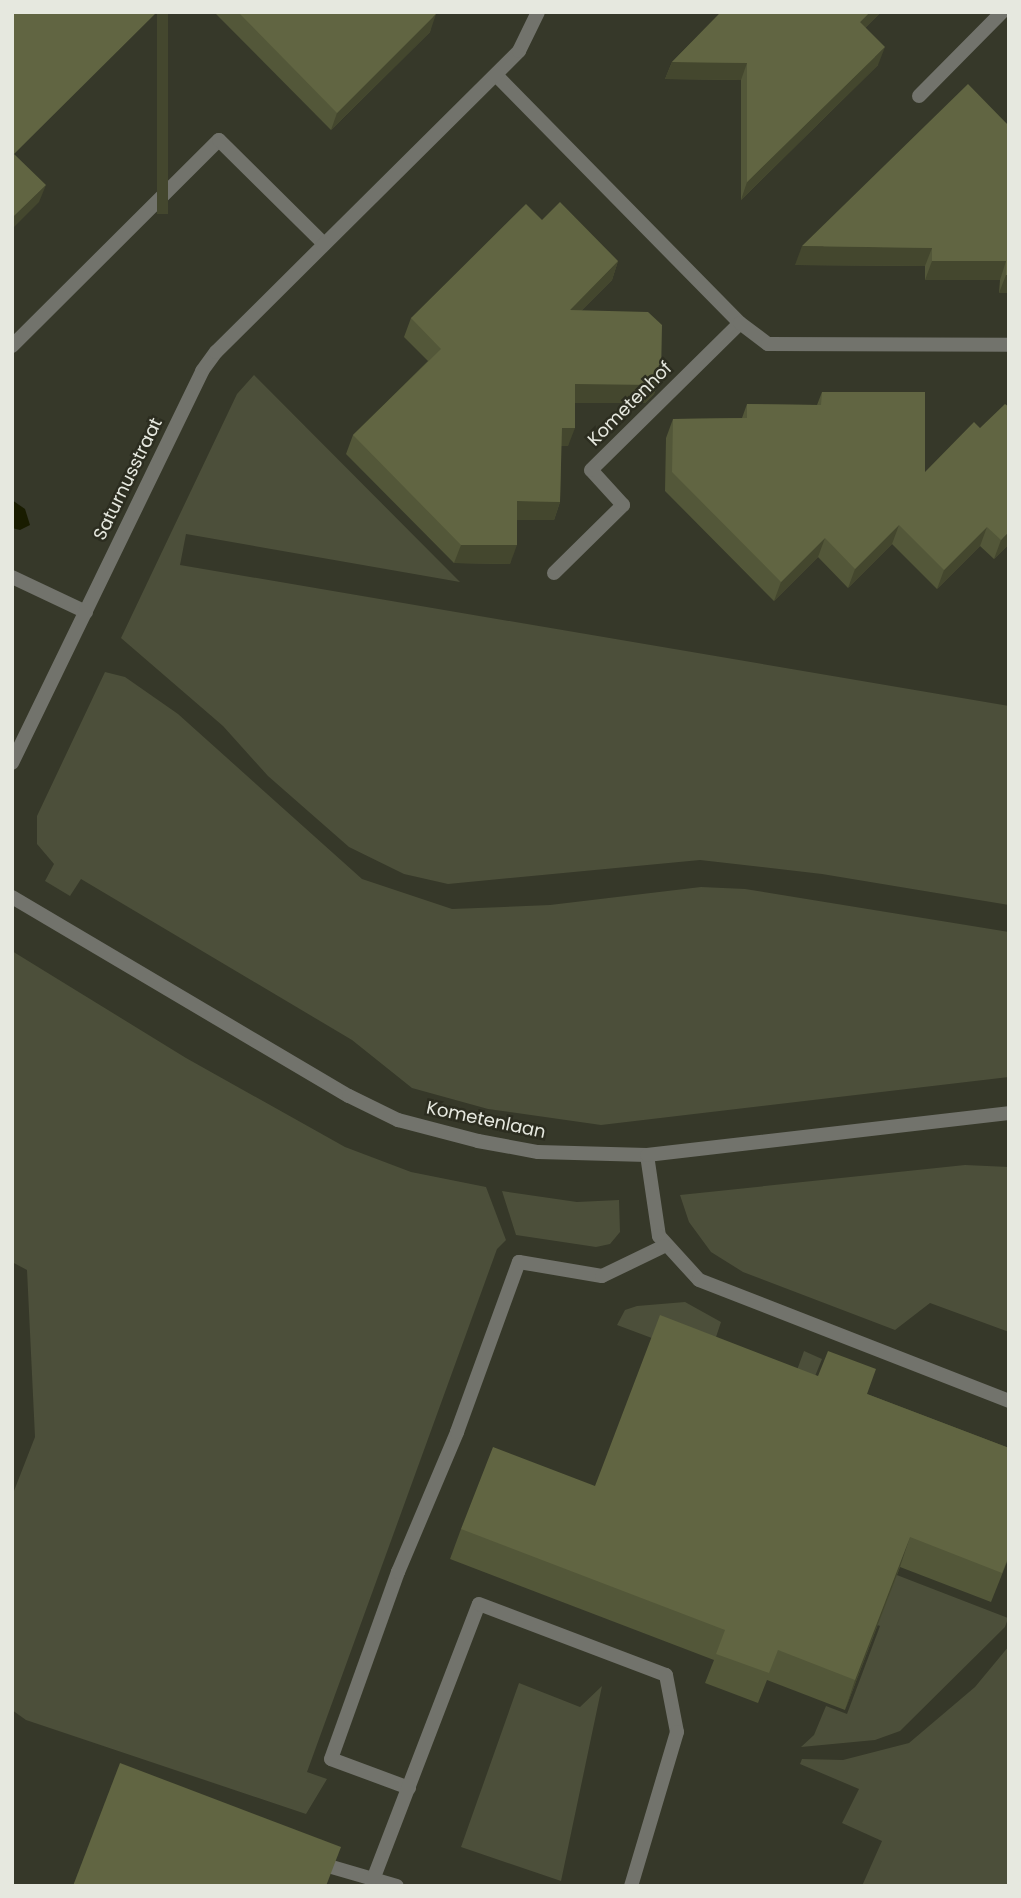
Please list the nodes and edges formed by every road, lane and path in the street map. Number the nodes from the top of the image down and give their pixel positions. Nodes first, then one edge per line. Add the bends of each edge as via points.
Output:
1 (538, 12) edge
2 (1002, 12) edge
3 (496, 75) junction
4 (919, 96) dead end
5 (324, 244) junction
6 (740, 323) junction
7 (1009, 345) edge
8 (12, 346) edge
9 (554, 573) dead end
10 (12, 577) edge
11 (86, 612) junction
12 (12, 763) edge
13 (12, 897) edge
14 (1009, 1113) edge
15 (647, 1155) junction
16 (664, 1246) junction
17 (1009, 1401) edge
18 (409, 1788) junction
19 (300, 1856) edge
20 (374, 1877) junction
21 (397, 1886) edge
22 (631, 1886) edge

1 - 3 street, Saturnusstraat via 525,44
2 - 4 street
3 - 5 street, Saturnusstraat
3 - 6 street
5 - 8 street via 219,141
5 - 11 street, Saturnusstraat via 202,371
6 - 7 street via 768,344
6 - 9 street, Kometenhof via 591,470 623,505
10 - 11 street
11 - 12 street, Saturnusstraat
13 - 15 street, Kometenlaan via 320,1079 398,1119 538,1152
14 - 15 street, Kometenlaan
15 - 16 street via 653,1220
16 - 17 street via 707,1284
16 - 18 street via 602,1276 519,1262 331,1759
18 - 20 street
18 - 22 street via 479,1604 666,1675 677,1732
19 - 20 street
20 - 21 street

